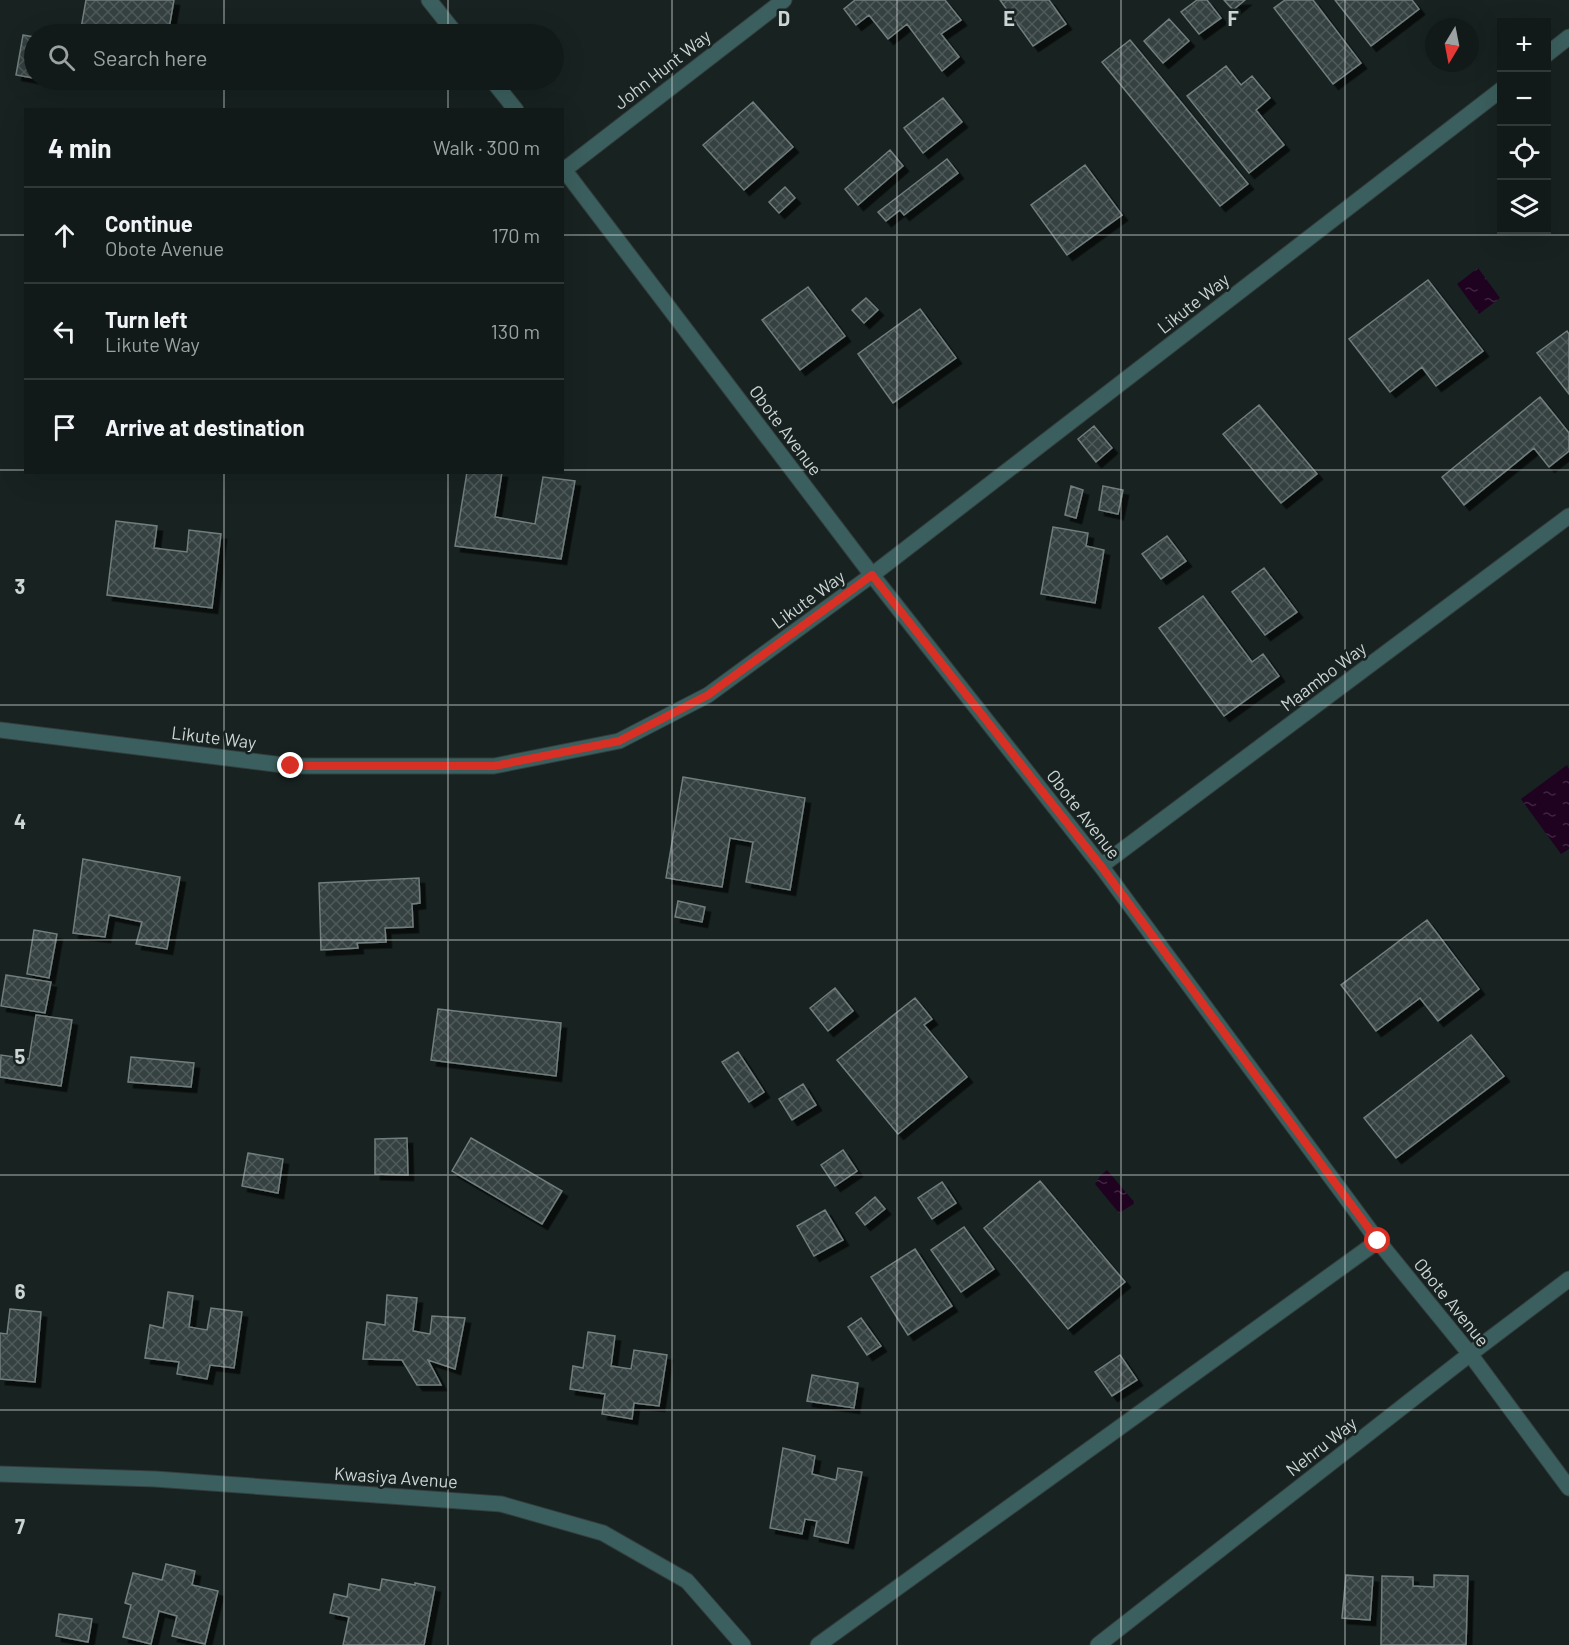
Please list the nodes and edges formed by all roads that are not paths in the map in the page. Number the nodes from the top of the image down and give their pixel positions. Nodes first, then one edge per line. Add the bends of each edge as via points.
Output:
1 (429, 0) edge
2 (784, 0) edge
3 (448, 24) edge
4 (1569, 37) edge
5 (1551, 51) edge
6 (500, 90) edge
7 (1497, 93) edge
8 (514, 108) edge
9 (564, 167) edge
10 (564, 169) edge
11 (1569, 516) edge
12 (872, 575) junction
13 (0, 730) edge
14 (1101, 866) junction
15 (1378, 1241) junction
16 (1569, 1279) edge
17 (1470, 1354) junction
18 (0, 1474) edge
19 (1569, 1488) edge
20 (743, 1645) edge
21 (818, 1645) edge
22 (1098, 1645) edge

1 - 3 street
2 - 9 street, John Hunt Way
4 - 5 street
6 - 8 street
7 - 12 street, Likute Way
10 - 12 street, Obote Avenue
11 - 14 street, Maambo Way
12 - 13 street, Likute Way via 708,695 619,741 494,766 291,766
12 - 14 street, Obote Avenue
14 - 15 street, Obote Avenue
15 - 17 street, Obote Avenue
15 - 21 street
16 - 17 street, Nehru Way
17 - 19 street, Obote Avenue
17 - 22 street, Nehru Way
18 - 20 street, Kwasiya Avenue via 155,1479 501,1504 603,1533 687,1581

